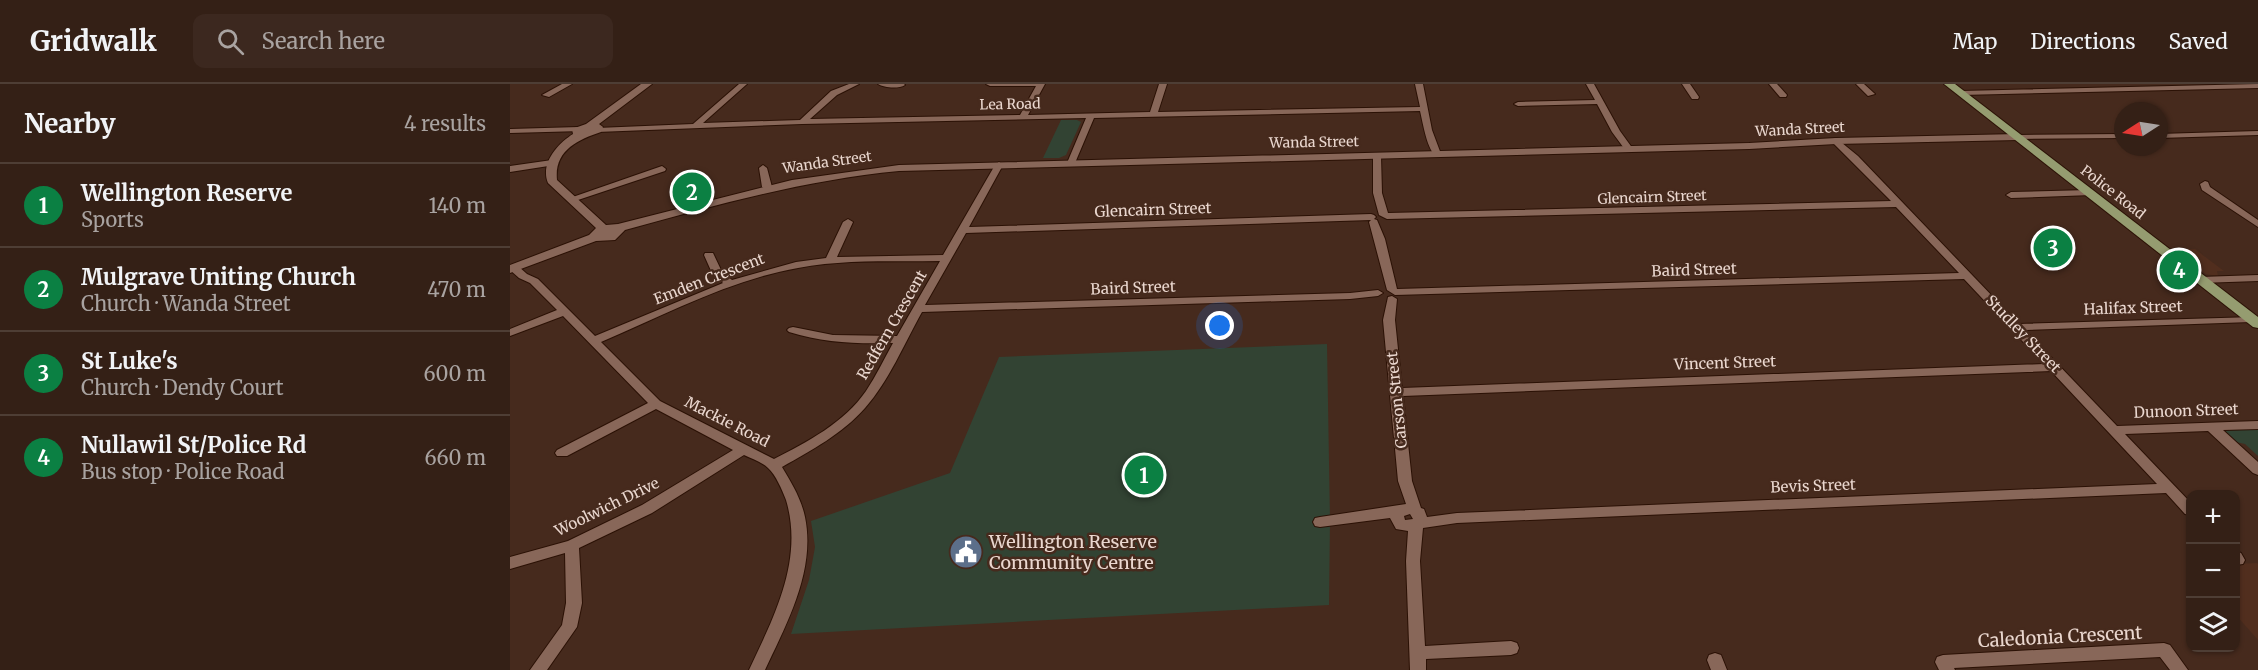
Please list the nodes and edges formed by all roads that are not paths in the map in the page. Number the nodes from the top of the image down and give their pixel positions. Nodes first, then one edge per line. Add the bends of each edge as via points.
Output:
1 (567, 84) edge
2 (647, 84) edge
3 (743, 84) edge
4 (855, 84) edge
5 (882, 84) edge
6 (990, 84) edge
7 (1041, 84) edge
8 (1163, 84) edge
9 (1419, 84) edge
10 (1590, 84) edge
11 (1686, 84) edge
12 (1773, 84) edge
13 (1860, 84) edge
14 (1949, 84) edge
15 (901, 85) edge
16 (2258, 86) edge
17 (1960, 93) junction
18 (1871, 94) dead end
19 (546, 95) dead end
20 (1783, 95) dead end
21 (1695, 97) dead end
22 (1599, 102) junction
23 (1518, 104) dead end
24 (1423, 109) junction
25 (1153, 114) junction
26 (1092, 116) junction
27 (1023, 117) junction
28 (802, 122) junction
29 (696, 125) junction
30 (587, 130) junction
31 (510, 131) edge
32 (2258, 133) edge
33 (2114, 136) edge
34 (2168, 136) edge
35 (2022, 140) junction
36 (1839, 141) junction
37 (1625, 149) junction
38 (1433, 154) junction
39 (1373, 156) junction
40 (552, 163) junction
41 (1071, 163) junction
42 (999, 165) junction
43 (763, 168) dead end
44 (510, 169) edge
45 (662, 169) dead end
46 (2205, 184) dead end
47 (767, 187) junction
48 (2089, 193) junction
49 (2012, 195) dead end
50 (572, 199) junction
51 (1898, 204) junction
52 (1379, 219) junction
53 (848, 222) dead end
54 (2258, 224) edge
55 (962, 230) junction
56 (600, 233) junction
57 (709, 255) dead end
58 (947, 258) junction
59 (830, 260) junction
60 (516, 267) edge
61 (1968, 276) junction
62 (2258, 278) edge
63 (2200, 279) junction
64 (730, 284) junction
65 (1387, 295) junction
66 (918, 309) junction
67 (562, 312) junction
68 (2255, 322) edge
69 (2016, 327) junction
70 (793, 330) dead end
71 (510, 333) edge
72 (901, 339) junction
73 (594, 341) junction
74 (2054, 367) junction
75 (1396, 392) junction
76 (656, 404) junction
77 (2258, 425) edge
78 (2210, 426) junction
79 (2115, 430) junction
80 (744, 449) junction
81 (562, 453) dead end
82 (774, 465) junction
83 (2258, 470) edge
84 (2169, 488) junction
85 (2186, 506) edge
86 (1409, 518) junction
87 (1320, 522) dead end
88 (572, 545) junction
89 (510, 563) edge
90 (1511, 648) dead end
91 (1418, 662) edge
92 (538, 670) edge
93 (757, 670) edge
94 (1947, 670) edge
95 (2180, 670) edge

1 - 19 street
2 - 30 street
3 - 29 street
4 - 28 street via 834,93
5 - 15 street
6 - 7 street
7 - 27 street
8 - 25 street
9 - 24 street
10 - 22 street
11 - 21 street
12 - 20 street
13 - 18 street
14 - 17 main road, Police Road
16 - 17 street
17 - 35 main road, Police Road
22 - 23 street
22 - 37 street
24 - 25 street, Lea Road
24 - 38 street
25 - 26 street, Lea Road
26 - 27 street, Lea Road
26 - 41 street
27 - 28 street, Lea Road
28 - 29 street, Lea Road
29 - 30 street, Lea Road
30 - 31 street, Lea Road
30 - 40 street
32 - 34 street
33 - 35 street
35 - 36 street, Wanda Street
35 - 48 main road, Police Road
36 - 37 street, Wanda Street
36 - 51 street, Studley Street
37 - 38 street, Wanda Street
38 - 39 street, Wanda Street
39 - 41 street, Wanda Street
39 - 52 street
40 - 44 street
40 - 50 street via 552,181
41 - 42 street, Wanda Street
42 - 47 street, Wanda Street via 870,170
42 - 55 street, Redfern Crescent
43 - 47 street
45 - 50 street
46 - 54 street via 2205,188
47 - 56 street, Wanda Street via 619,228 611,237
48 - 49 street
48 - 63 main road, Police Road
50 - 56 street
51 - 52 street, Glencairn Street
51 - 61 street, Studley Street
52 - 55 street, Glencairn Street
52 - 65 street, Carson Street
53 - 59 street
55 - 58 street, Redfern Crescent
56 - 60 street
57 - 64 street via 717,273
58 - 59 street, Emden Crescent
58 - 66 street, Redfern Crescent
59 - 64 street, Emden Crescent
60 - 67 street, Mackie Road
61 - 65 street, Baird Street
61 - 69 street, Studley Street
62 - 63 street
63 - 68 main road, Police Road
64 - 73 street, Emden Crescent
65 - 66 street, Baird Street
65 - 75 street, Carson Street
66 - 72 street, Redfern Crescent
67 - 71 street
67 - 73 street, Mackie Road
68 - 69 street, Halifax Street
69 - 74 street, Studley Street
70 - 72 street via 835,340
72 - 82 street, Redfern Crescent via 855,414 822,439
73 - 76 street, Mackie Road
74 - 75 street, Vincent Street
74 - 79 street, Studley Street
75 - 86 street, Carson Street
76 - 80 street, Mackie Road
76 - 81 street
77 - 78 street, Dunoon Street
78 - 79 street, Dunoon Street
78 - 83 street
79 - 84 street, Studley Street
80 - 82 street, Mackie Road
80 - 88 street, Woolwich Drive via 648,509
82 - 93 street, Mackie Road via 795,502 800,552 796,579
84 - 85 street, Studley Street
84 - 86 street, Bevis Street
86 - 87 street, Bevis Street
86 - 91 street, Carson Street
88 - 89 street, Woolwich Drive
88 - 92 street via 574,603 569,627
90 - 91 street
94 - 95 street, Caledonia Crescent via 1943,662 2164,650

